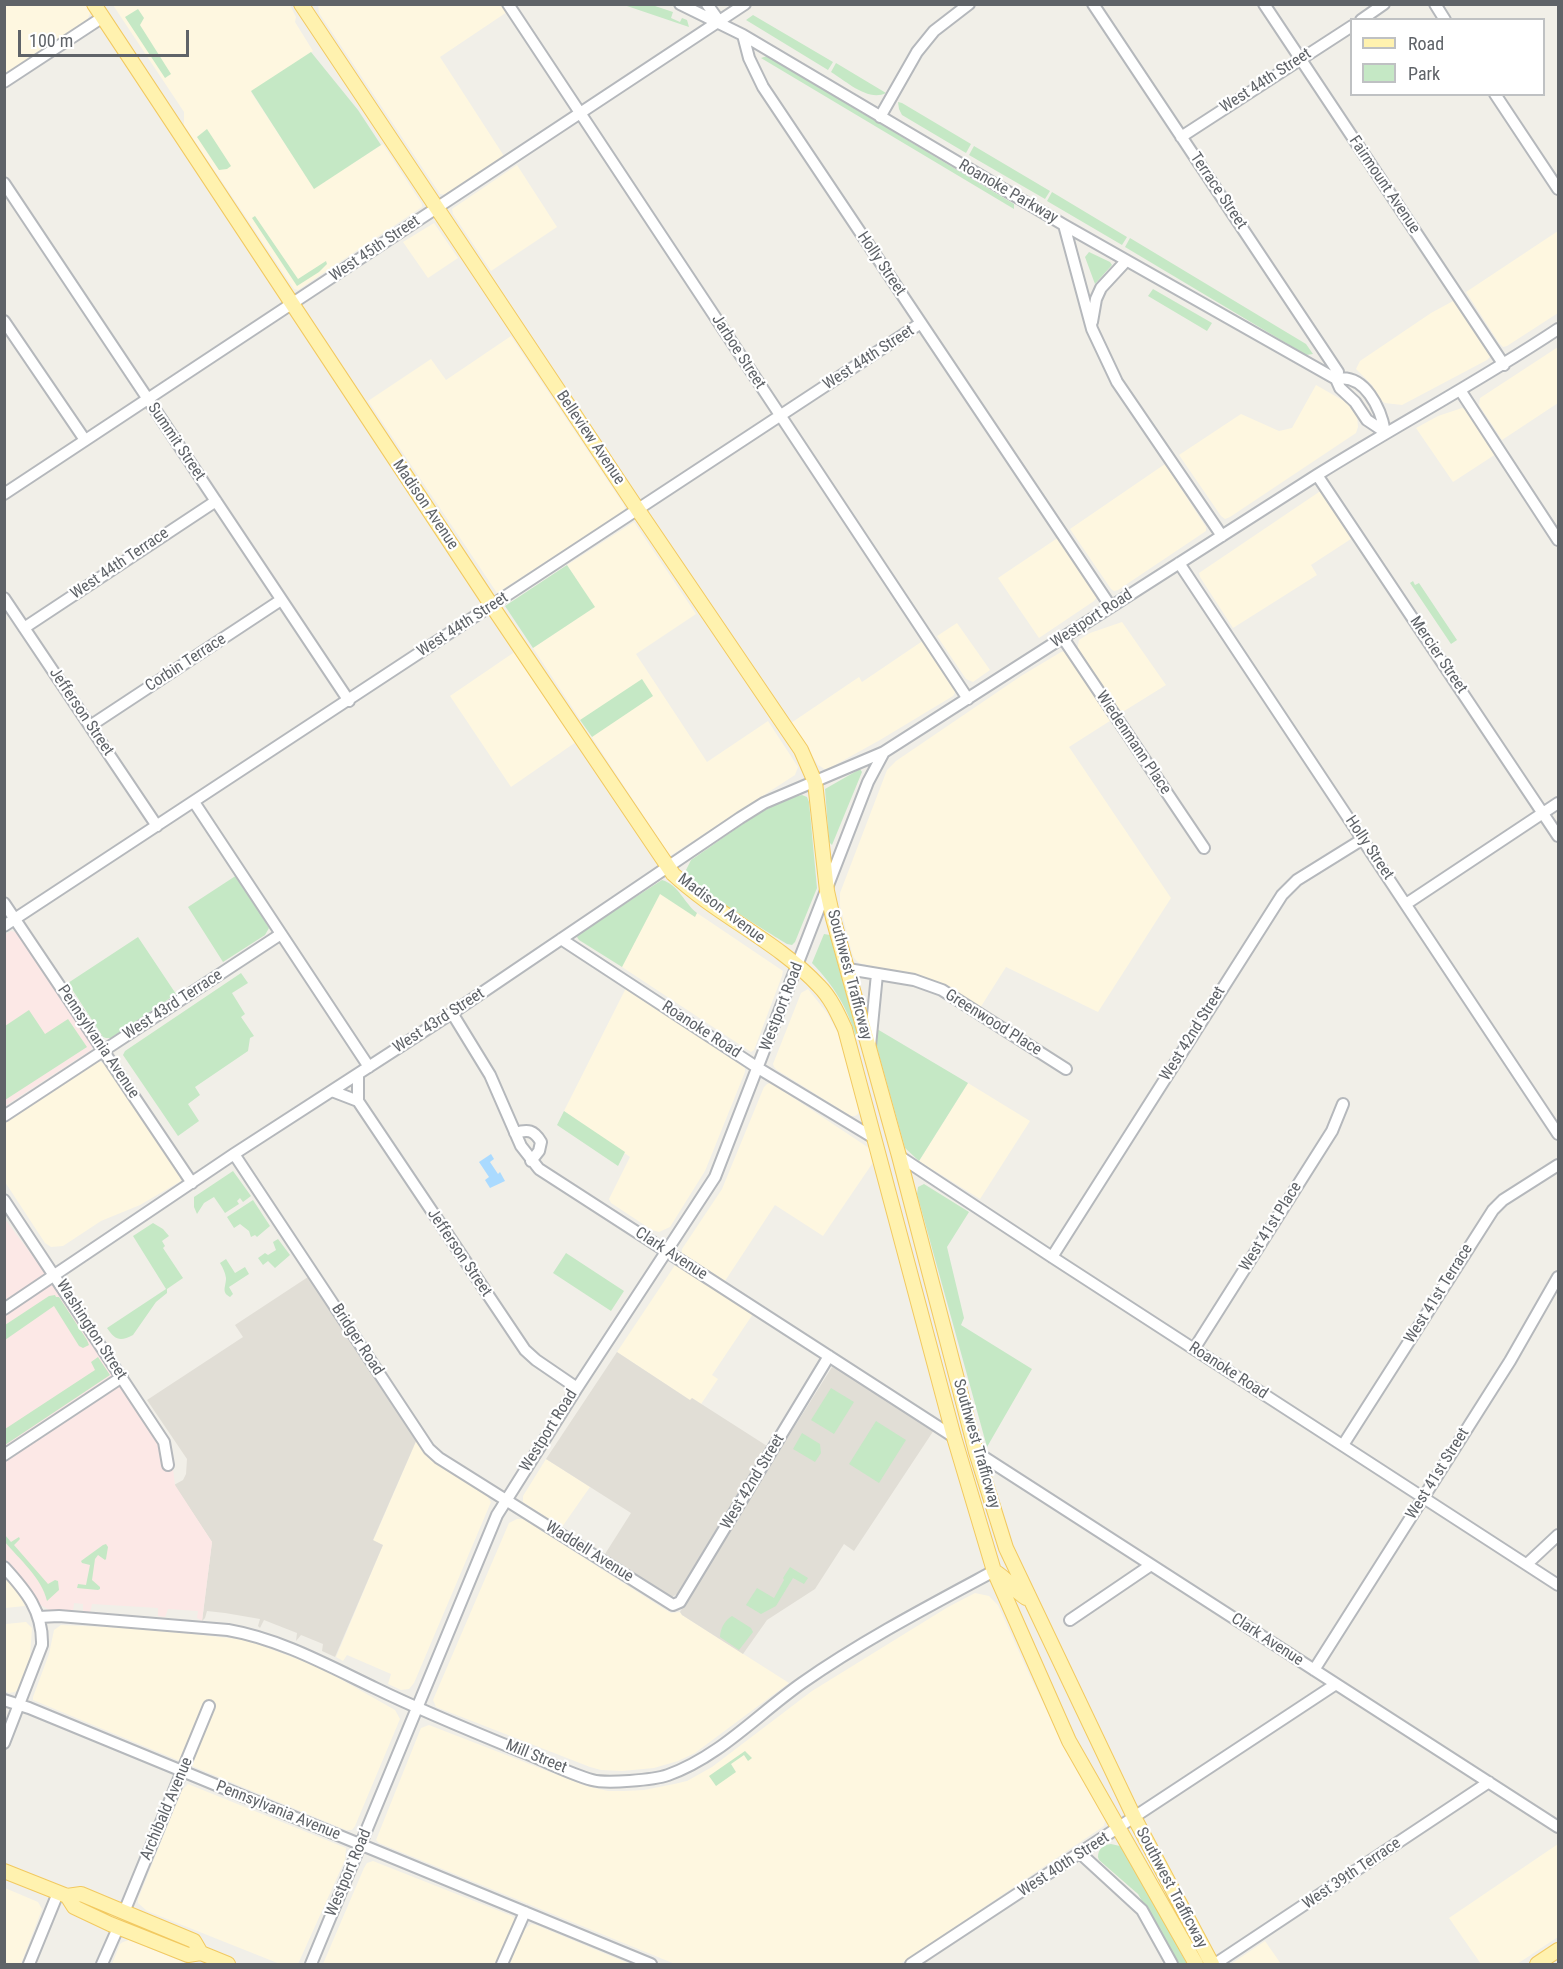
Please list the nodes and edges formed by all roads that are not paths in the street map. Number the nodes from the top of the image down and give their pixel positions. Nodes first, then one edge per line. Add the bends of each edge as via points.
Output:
1 (94, 4) edge
2 (301, 4) edge
3 (508, 4) edge
4 (680, 4) edge
5 (707, 4) edge
6 (745, 4) edge
7 (969, 4) edge
8 (1093, 4) edge
9 (1264, 4) edge
10 (1384, 4) edge
11 (1435, 4) edge
12 (103, 17) junction
13 (1364, 18) edge
14 (1444, 18) edge
15 (719, 22) junction
16 (1350, 27) edge
17 (743, 35) junction
18 (1300, 59) junction
19 (4, 82) edge
20 (1496, 96) edge
21 (580, 113) junction
22 (880, 117) junction
23 (1181, 137) junction
24 (4, 183) edge
25 (1558, 189) edge
26 (437, 208) junction
27 (1064, 225) junction
28 (1126, 261) junction
29 (291, 304) junction
30 (4, 321) edge
31 (921, 323) junction
32 (1092, 329) junction
33 (1558, 329) edge
34 (1504, 365) junction
35 (1336, 379) junction
36 (1460, 390) junction
37 (148, 399) junction
38 (780, 416) junction
39 (1385, 432) junction
40 (85, 441) junction
41 (1317, 475) junction
42 (4, 494) edge
43 (216, 501) junction
44 (638, 510) junction
45 (1222, 536) junction
46 (1558, 540) edge
47 (1179, 563) junction
48 (4, 598) edge
49 (282, 600) junction
50 (492, 606) junction
51 (1111, 607) junction
52 (24, 628) junction
53 (1063, 638) junction
54 (968, 699) junction
55 (348, 700) junction
56 (90, 726) junction
57 (884, 752) junction
58 (815, 782) junction
59 (194, 802) junction
60 (1558, 802) edge
61 (1543, 813) junction
62 (157, 826) junction
63 (1558, 836) edge
64 (1363, 839) junction
65 (1204, 848) dead end
66 (668, 867) junction
67 (827, 891) junction
68 (4, 903) edge
69 (1406, 904) junction
70 (16, 919) junction
71 (4, 926) edge
72 (281, 934) junction
73 (561, 939) junction
74 (798, 965) junction
75 (848, 969) junction
76 (877, 974) junction
77 (452, 1013) junction
78 (870, 1049) junction
79 (104, 1050) junction
80 (369, 1067) junction
81 (758, 1068) junction
82 (1066, 1069) dead end
83 (358, 1074) junction
84 (332, 1091) junction
85 (358, 1101) junction
86 (1343, 1104) dead end
87 (4, 1116) edge
88 (515, 1133) junction
89 (1558, 1134) edge
90 (874, 1138) junction
91 (234, 1154) junction
92 (899, 1156) junction
93 (531, 1161) junction
94 (1558, 1165) edge
95 (192, 1183) junction
96 (4, 1200) edge
97 (666, 1251) junction
98 (1052, 1257) junction
99 (55, 1275) junction
100 (1558, 1278) edge
101 (4, 1309) edge
102 (1194, 1349) junction
103 (829, 1356) junction
104 (122, 1377) junction
105 (577, 1388) junction
106 (954, 1437) junction
107 (1343, 1445) junction
108 (976, 1452) junction
109 (4, 1455) edge
110 (168, 1465) dead end
111 (1424, 1497) junction
112 (506, 1500) junction
113 (1558, 1534) edge
114 (1006, 1548) junction
115 (1527, 1564) junction
116 (1151, 1565) junction
117 (4, 1567) edge
118 (994, 1571) junction
119 (1558, 1585) edge
120 (1030, 1601) junction
121 (673, 1605) joint
122 (39, 1617) junction
123 (1070, 1620) dead end
124 (1314, 1670) junction
125 (1336, 1684) junction
126 (4, 1700) edge
127 (20, 1704) junction
128 (209, 1706) dead end
129 (416, 1708) junction
130 (4, 1743) edge
131 (183, 1772) junction
132 (1489, 1782) junction
133 (1135, 1819) junction
134 (1558, 1827) edge
135 (1120, 1828) junction
136 (361, 1845) junction
137 (1081, 1854) junction
138 (4, 1871) edge
139 (63, 1894) junction
140 (124, 1912) junction
141 (525, 1912) junction
142 (118, 1928) junction
143 (1558, 1950) edge
144 (201, 1953) junction
145 (29, 1965) edge
146 (102, 1965) edge
147 (228, 1965) edge
148 (311, 1965) edge
149 (502, 1965) edge
150 (651, 1965) edge
151 (911, 1965) edge
152 (1172, 1965) edge
153 (1196, 1965) edge
154 (1213, 1965) edge
155 (1537, 1965) edge

1 - 12 main road, Madison Avenue
2 - 26 main road, Belleview Avenue
3 - 21 street, Jarboe Street
4 - 15 street, Roanoke Parkway
5 - 15 street
6 - 15 street, West 45th Street
7 - 22 street via 934,30
8 - 23 street, Terrace Street
9 - 18 street, Fairmount Avenue
10 - 13 street
11 - 14 street
12 - 19 street
12 - 29 main road, Madison Avenue
15 - 17 street, Roanoke Parkway
15 - 21 street, West 45th Street
16 - 18 street, West 44th Street
17 - 22 street, Roanoke Parkway
17 - 31 street, Holly Street via 763,87
18 - 23 street, West 44th Street
18 - 34 street, Fairmount Avenue
20 - 25 street
21 - 26 street, West 45th Street
21 - 38 street, Jarboe Street
22 - 27 street, Roanoke Parkway
23 - 35 street, Terrace Street via 1338,372
24 - 37 street, Summit Street
26 - 29 street, West 45th Street
26 - 44 main road, Belleview Avenue
27 - 28 street, Roanoke Parkway
27 - 32 street
28 - 32 street via 1101,288
28 - 35 street, Roanoke Parkway
29 - 37 street, West 45th Street
29 - 50 main road, Madison Avenue
30 - 40 street
31 - 38 street, West 44th Street
31 - 51 street, Holly Street
32 - 45 street via 1117,382
33 - 34 street, Westport Road
34 - 36 street, Westport Road
35 - 39 street, Roanoke Parkway via 1367,420
35 - 39 street, Roanoke Parkway via 1350,379 1364,388 1380,412
36 - 39 street, Westport Road
36 - 46 street
37 - 40 street, West 45th Street
37 - 43 street, Summit Street
38 - 44 street, West 44th Street
38 - 54 street, Jarboe Street
39 - 41 street, Westport Road
40 - 42 street, West 45th Street
41 - 45 street, Westport Road
41 - 61 street, Mercier Street
43 - 49 street, Summit Street
43 - 52 street, West 44th Terrace
44 - 50 street, West 44th Street
44 - 58 main road, Belleview Avenue via 801,750
45 - 47 street, Westport Road
47 - 51 street, Westport Road
47 - 64 street, Holly Street
48 - 52 street, Jefferson Street
49 - 55 street, Summit Street
49 - 56 street, Corbin Terrace
50 - 55 street, West 44th Street
50 - 66 main road, Madison Avenue
51 - 53 street, Westport Road
52 - 56 street, Jefferson Street
53 - 54 street, Westport Road
53 - 65 street, Wiedenmann Place
54 - 57 street, Westport Road
55 - 59 street, West 44th Street
56 - 62 street, Jefferson Street
57 - 58 street, West 43rd Street
57 - 67 street, Westport Road via 868,782
58 - 66 street, West 43rd Street via 764,803
58 - 67 main road, Belleview Avenue
59 - 62 street, West 44th Street
59 - 72 street
60 - 61 street
61 - 63 street, Mercier Street
61 - 69 street
62 - 70 street, West 44th Street
64 - 69 street, Holly Street
64 - 98 street, West 42nd Street via 1297,880 1282,895
66 - 73 street, West 43rd Street
66 - 74 main road, Madison Avenue via 692,892
67 - 74 street, Westport Road
67 - 75 main road, Southwest Trafficway
68 - 70 street, Pennsylvania Avenue
69 - 89 street, Holly Street
70 - 71 street, West 44th Street
70 - 79 street, Pennsylvania Avenue
72 - 79 street, West 43rd Terrace
72 - 80 street
73 - 77 street, West 43rd Street
73 - 81 street, Roanoke Road
74 - 81 street, Westport Road
74 - 90 main road, Southwest Trafficway via 830,1000 845,1029
75 - 76 street, Greenwood Place
75 - 78 main road, Southwest Trafficway
76 - 78 street
76 - 82 street, Greenwood Place via 914,980 942,990
77 - 80 street, West 43rd Street
77 - 88 street, Clark Avenue via 490,1075
78 - 92 main road, Southwest Trafficway
79 - 87 street, West 43rd Terrace
79 - 95 street, Pennsylvania Avenue
80 - 83 street, West 43rd Street
81 - 90 street, Roanoke Road
81 - 97 street, Westport Road via 715,1177
83 - 84 street, West 43rd Street
83 - 85 street
84 - 85 street
84 - 91 street, West 43rd Street
85 - 105 street, Jefferson Street via 525,1350
86 - 102 street, West 41st Place via 1332,1131
88 - 93 street, Clark Avenue
88 - 93 street via 537,1134 541,1142 539,1151
90 - 106 main road, Southwest Trafficway
91 - 95 street, West 43rd Street
91 - 112 street, Bridger Road via 429,1449
92 - 98 street, Roanoke Road
92 - 108 main road, Southwest Trafficway
93 - 97 street, Clark Avenue
94 - 107 street, West 41st Terrace via 1493,1210
95 - 99 street, West 43rd Street
96 - 99 street, Washington Street
97 - 103 street, Clark Avenue
97 - 105 street, Westport Road
98 - 102 street, Roanoke Road
99 - 101 street, West 43rd Street
99 - 104 street, Washington Street
100 - 111 street, West 41st Street
102 - 107 street, Roanoke Road
103 - 106 street, Clark Avenue
103 - 121 street, West 42nd Street via 680,1602
104 - 109 street
104 - 110 street, Washington Street via 164,1442
105 - 112 street, Westport Road
106 - 118 main road, Southwest Trafficway
107 - 111 street, Roanoke Road
108 - 114 main road, Southwest Trafficway
108 - 116 street, Clark Avenue
111 - 115 street, Roanoke Road
111 - 124 street, West 41st Street
112 - 121 street, Waddell Avenue
112 - 129 street, Westport Road
113 - 115 street
114 - 118 main road
114 - 120 main road, Southwest Trafficway
115 - 119 street, Roanoke Road
116 - 123 street
116 - 124 street, Clark Avenue
117 - 122 street
118 - 120 main road via 1005,1576
118 - 129 street, Mill Street via 889,1628 802,1683 725,1744 693,1765 665,1776 593,1781
118 - 135 main road, Southwest Trafficway via 1069,1741
120 - 133 main road, Southwest Trafficway
122 - 127 street via 42,1645
122 - 129 street, Mill Street via 251,1634
124 - 125 street, Clark Avenue
125 - 132 street, Clark Avenue
125 - 133 street, West 40th Street
126 - 127 street, Pennsylvania Avenue
127 - 130 street
127 - 131 street, Pennsylvania Avenue
128 - 131 street, Archibald Avenue
129 - 136 street, Westport Road
131 - 136 street, Pennsylvania Avenue
131 - 140 street, Archibald Avenue
132 - 134 street, Clark Avenue
132 - 154 street, West 39th Terrace
133 - 135 street, West 40th Street
133 - 154 main road, Southwest Trafficway
135 - 137 street, West 40th Street
135 - 153 main road, Southwest Trafficway
136 - 141 street, Pennsylvania Avenue
136 - 148 street, Westport Road
137 - 151 street, West 40th Street
137 - 152 street via 1142,1910
138 - 139 main road
139 - 140 main road via 81,1894
139 - 142 main road via 74,1907
139 - 145 street
140 - 144 main road via 194,1941
141 - 149 street
141 - 150 street, Pennsylvania Avenue
142 - 144 main road via 188,1955
142 - 146 street
143 - 155 main road
144 - 147 main road

